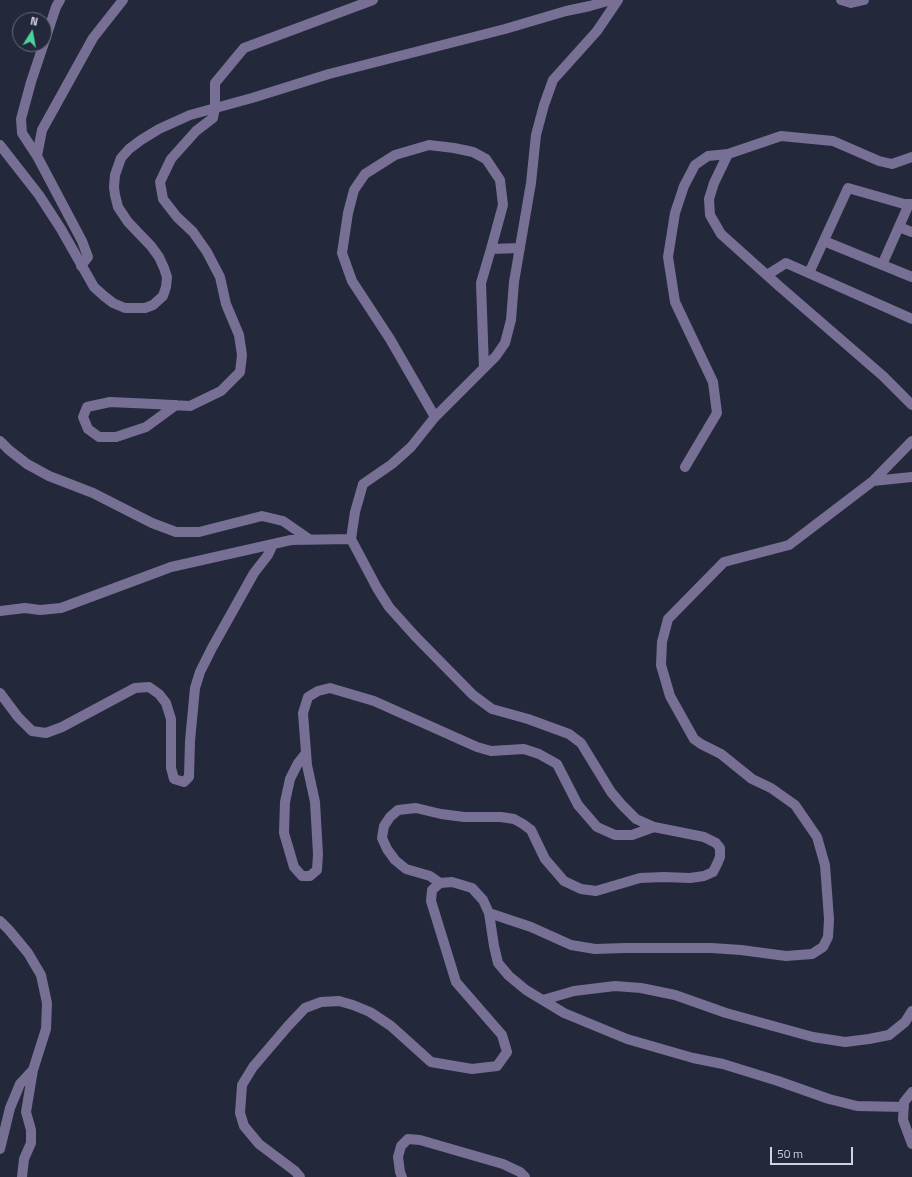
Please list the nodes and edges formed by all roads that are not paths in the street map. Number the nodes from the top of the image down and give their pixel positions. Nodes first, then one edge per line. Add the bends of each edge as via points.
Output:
1 (60, 0) edge
2 (123, 0) edge
3 (373, 0) edge
4 (611, 0) edge
5 (618, 0) edge
6 (841, 0) edge
7 (864, 0) edge
8 (215, 108) junction
9 (0, 145) edge
10 (728, 154) junction
11 (37, 156) junction
12 (912, 157) edge
13 (910, 204) edge
14 (899, 226) junction
15 (912, 232) edge
16 (824, 241) junction
17 (520, 248) junction
18 (491, 249) junction
19 (882, 265) junction
20 (81, 266) junction
21 (809, 273) junction
22 (767, 275) junction
23 (912, 277) edge
24 (912, 319) edge
25 (484, 368) junction
26 (176, 405) junction
27 (912, 405) edge
28 (435, 417) junction
29 (0, 441) edge
30 (912, 441) edge
31 (685, 468) dead end
32 (912, 477) edge
33 (873, 481) junction
34 (351, 539) junction
35 (309, 540) junction
36 (273, 544) junction
37 (1, 610) edge
38 (0, 693) edge
39 (306, 753) junction
40 (654, 827) junction
41 (440, 883) junction
42 (489, 913) junction
43 (0, 921) edge
44 (543, 1000) junction
45 (912, 1011) edge
46 (33, 1070) junction
47 (912, 1092) edge
48 (904, 1108) junction
49 (912, 1144) edge
50 (0, 1149) edge
51 (22, 1177) edge
52 (300, 1177) edge
53 (402, 1177) edge
54 (525, 1177) edge

1 - 11 lane via 31,82 21,119 22,133
2 - 11 lane via 93,38 42,130
3 - 8 lane via 244,48 215,83
4 - 8 lane via 329,74
5 - 17 lane via 597,31 553,80 536,135
6 - 7 lane via 852,3
8 - 20 lane via 190,115 159,129 129,149 117,167 114,187 118,207 159,256 167,277 163,296 145,308 125,308 113,303 94,287
8 - 26 lane via 213,118 196,131 171,159 160,182 163,199 193,232 220,276 226,304 239,335 242,355 240,372 221,391 190,406
9 - 20 lane via 39,196
10 - 12 lane via 781,136 833,141 892,164
10 - 22 lane via 709,199 710,215 721,234
10 - 31 lane via 708,156 695,165 684,186 675,213 668,257 676,302 713,382 717,414
11 - 20 lane via 82,241 88,257
13 - 14 lane
13 - 16 lane via 848,188
14 - 15 lane
14 - 19 lane
16 - 19 lane
16 - 21 lane
17 - 18 lane
17 - 25 lane via 506,343
18 - 25 lane via 481,283
18 - 28 lane via 503,205 500,180 486,159 473,152 429,146 395,155 365,174 354,190 342,253 352,281 390,339
19 - 23 lane
21 - 22 lane via 786,263
21 - 24 lane
22 - 27 lane via 883,376
25 - 28 lane
26 - 26 lane via 146,427 116,437 99,437 88,429 83,417 87,407 110,402
28 - 34 lane via 411,447 363,484
29 - 35 lane via 27,464 49,476 93,493 152,523 176,532 199,532 262,516 283,521
30 - 33 lane
32 - 33 lane
33 - 42 lane via 789,545 724,562 668,619 662,642 661,665 670,696 694,739 721,754 752,779 772,788 795,806 818,837 826,865 829,919 828,937 823,947 812,954 786,956 711,948 596,949 571,945 531,927
34 - 35 lane
34 - 40 lane via 376,588 389,607 473,695 492,709 569,734 581,743 611,792 622,805 636,819
35 - 36 lane
36 - 37 lane via 171,567 61,608
36 - 38 lane via 254,573 198,677 190,741 189,777 184,782 174,779 171,768 171,718 166,703 159,694 148,687 135,688 46,733 32,731
39 - 39 lane via 315,802 318,854 317,870 310,876 302,876 294,867 284,833 285,802 290,779
39 - 40 lane via 303,713 308,697 318,690 330,688 374,701 477,747 491,751 524,750 539,754 557,764 578,805 597,827 615,835 632,835
40 - 41 lane via 704,837 716,843 720,848 720,857 713,872 690,878 640,878 596,892 581,889 564,881 545,859 531,830 514,819 464,818 416,808 398,810 384,826 382,838 387,849 406,869 430,876
41 - 42 lane via 452,882 472,888 483,900
41 - 52 lane via 432,890 431,902 456,982 502,1035 507,1052 498,1066 472,1070 431,1062 370,1012 339,1002 321,1002 305,1008 253,1067 242,1084 240,1113 244,1126 259,1144
42 - 44 lane via 498,963 526,990
43 - 46 lane via 28,953 42,975 46,1029
44 - 45 lane via 574,991 615,986 641,988 675,995 726,1013 813,1038 845,1042 889,1035 905,1022
44 - 48 lane via 564,1013 627,1039 778,1080 829,1099 857,1106
46 - 50 lane via 20,1084 10,1108
46 - 51 lane via 26,1112 31,1143 24,1159
47 - 48 lane via 904,1102
48 - 49 lane via 903,1120
53 - 54 lane via 398,1157 401,1146 408,1139 420,1140 503,1164

